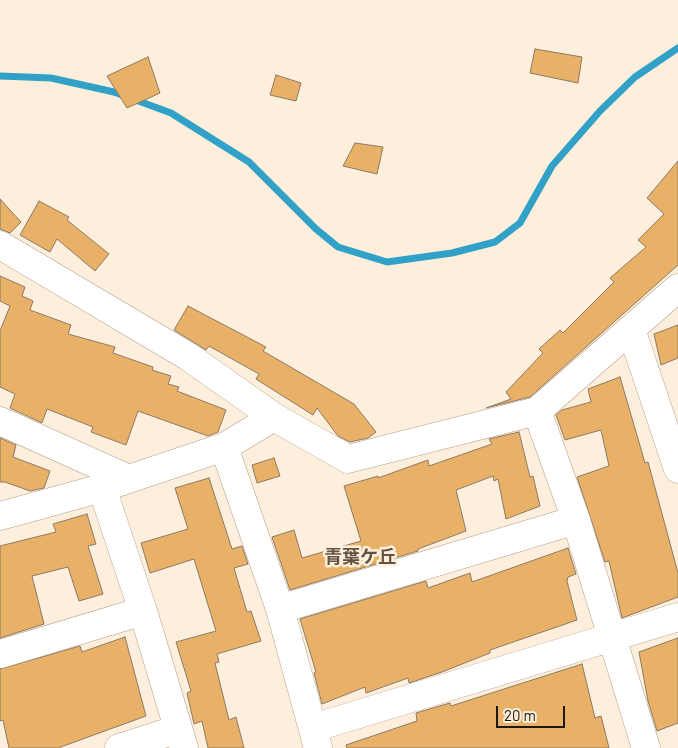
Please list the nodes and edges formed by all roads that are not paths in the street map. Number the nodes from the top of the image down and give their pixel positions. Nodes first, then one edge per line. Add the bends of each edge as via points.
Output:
1 (0, 245) edge
2 (678, 288) edge
3 (631, 329) junction
4 (537, 411) junction
5 (274, 417) junction
6 (0, 421) edge
7 (224, 447) junction
8 (678, 469) edge
9 (128, 479) junction
10 (102, 488) junction
11 (0, 516) edge
12 (576, 520) junction
13 (280, 610) junction
14 (143, 611) junction
15 (678, 617) edge
16 (610, 637) junction
17 (0, 654) edge
18 (315, 738) edge
19 (181, 739) edge
20 (119, 748) edge
21 (646, 748) edge

1 - 5 street via 189,357
2 - 3 street
3 - 4 street
3 - 8 street
4 - 5 street via 348,459
4 - 12 street
5 - 7 street
6 - 9 street
7 - 9 street
7 - 13 street
9 - 10 street
10 - 11 street
10 - 14 street
12 - 13 street
12 - 16 street
13 - 18 street
14 - 17 street
14 - 19 street
15 - 16 street
16 - 18 street
16 - 21 street
19 - 20 street

